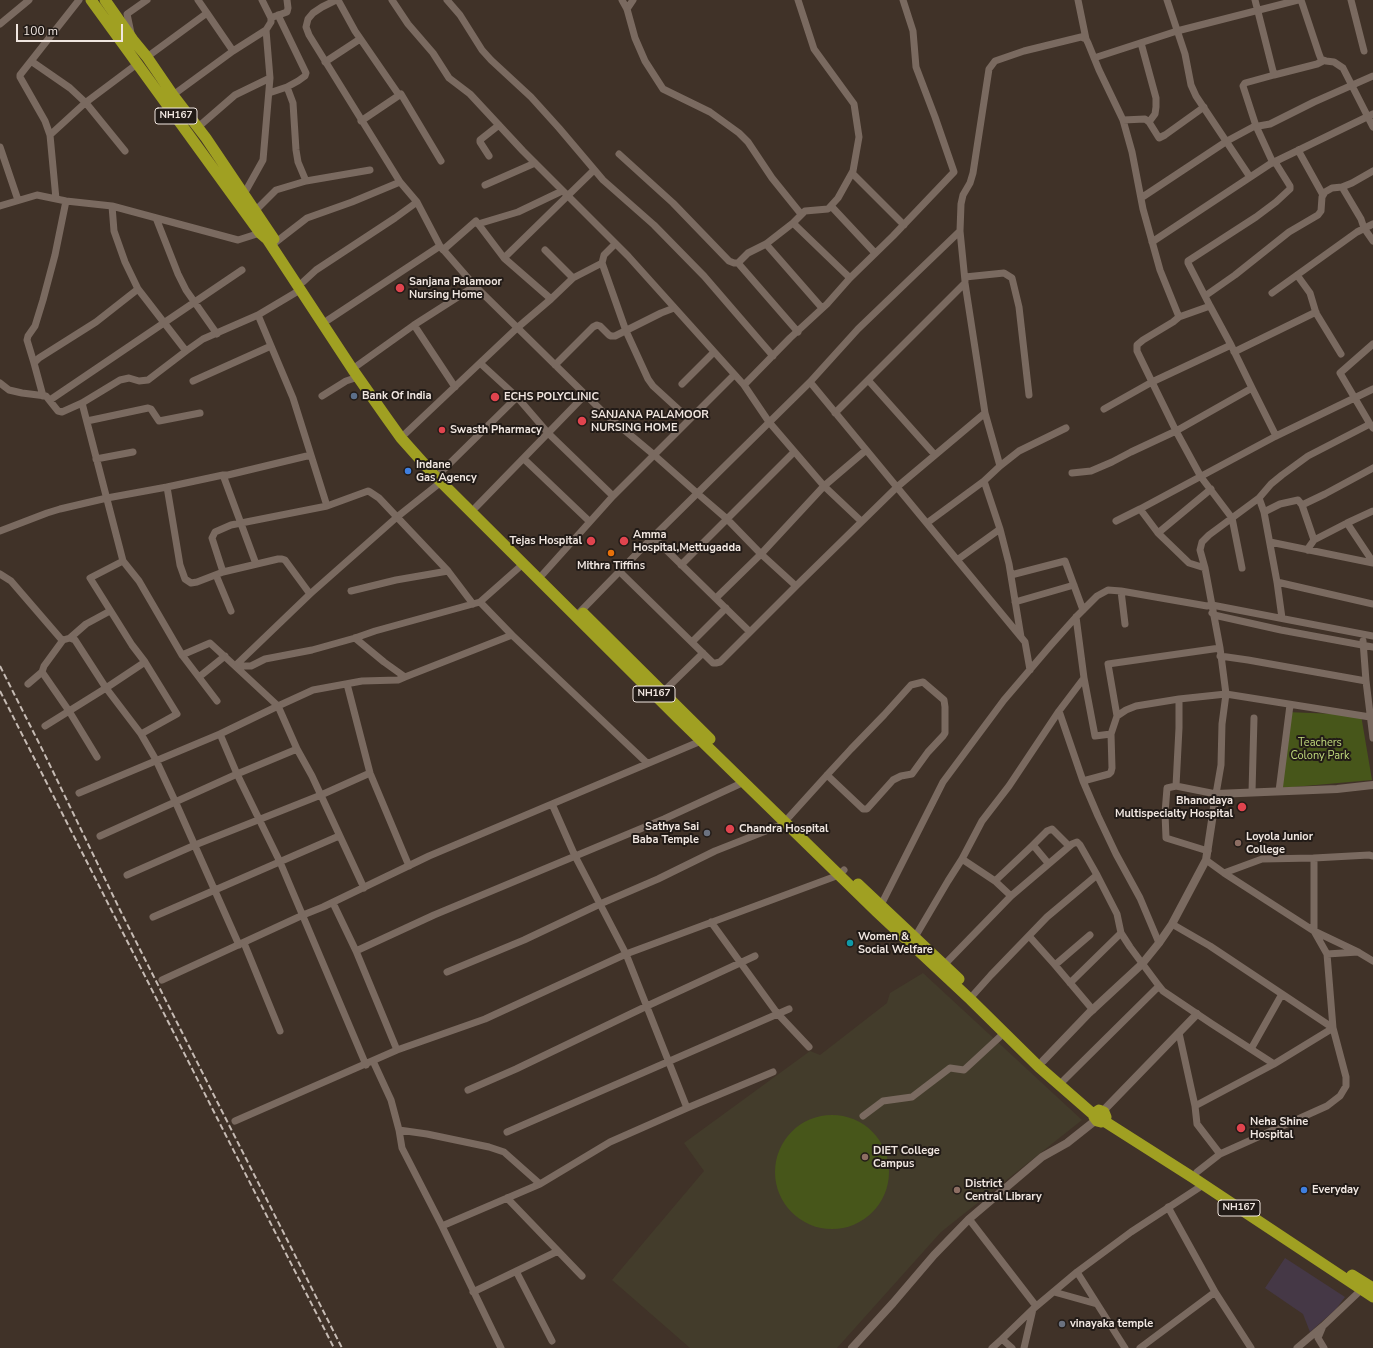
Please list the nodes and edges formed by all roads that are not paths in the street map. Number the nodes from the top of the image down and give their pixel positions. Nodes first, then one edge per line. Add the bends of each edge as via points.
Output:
1 (29, 0) edge
2 (79, 0) edge
3 (91, 0) edge
4 (104, 0) edge
5 (147, 0) edge
6 (198, 0) edge
7 (262, 0) edge
8 (287, 0) edge
9 (337, 0) edge
10 (392, 0) edge
11 (447, 0) edge
12 (622, 0) edge
13 (633, 0) edge
14 (798, 0) edge
15 (903, 0) edge
16 (1078, 0) edge
17 (1167, 0) edge
18 (1255, 0) edge
19 (1300, 0) edge
20 (1351, 0) edge
21 (627, 9) junction
22 (1258, 11) junction
23 (207, 13) junction
24 (274, 17) junction
25 (0, 24) edge
26 (266, 30) junction
27 (1178, 31) junction
28 (360, 39) junction
29 (1086, 39) junction
30 (133, 40) junction
31 (1141, 42) junction
32 (233, 51) junction
33 (1364, 51) dead end
34 (147, 57) junction
35 (1094, 58) junction
36 (31, 61) junction
37 (1323, 61) junction
38 (325, 62) junction
39 (137, 64) junction
40 (1274, 75) junction
41 (1373, 76) edge
42 (270, 78) junction
43 (287, 86) junction
44 (1352, 86) junction
45 (269, 92) junction
46 (173, 95) junction
47 (399, 95) junction
48 (86, 103) junction
49 (1204, 107) junction
50 (1370, 116) edge
51 (1123, 120) junction
52 (361, 122) junction
53 (1149, 122) junction
54 (499, 125) junction
55 (1256, 126) junction
56 (1373, 127) edge
57 (198, 128) junction
58 (50, 135) junction
59 (1227, 141) junction
60 (0, 148) edge
61 (1298, 150) junction
62 (125, 151) dead end
63 (619, 154) dead end
64 (489, 156) dead end
65 (441, 161) dead end
66 (1274, 162) junction
67 (535, 163) junction
68 (370, 170) dead end
69 (594, 170) junction
70 (1373, 171) edge
71 (852, 173) junction
72 (1250, 177) junction
73 (306, 181) junction
74 (400, 182) junction
75 (485, 185) dead end
76 (1342, 187) junction
77 (565, 193) junction
78 (244, 194) junction
79 (1323, 195) junction
80 (1141, 198) junction
81 (56, 199) junction
82 (18, 200) junction
83 (66, 201) junction
84 (417, 202) junction
85 (0, 206) edge
86 (112, 206) junction
87 (831, 206) junction
88 (255, 211) junction
89 (802, 214) junction
90 (156, 218) junction
91 (793, 223) junction
92 (478, 224) junction
93 (1373, 224) edge
94 (904, 225) junction
95 (1364, 228) junction
96 (264, 230) junction
97 (960, 231) junction
98 (1373, 241) edge
99 (276, 242) junction
100 (1152, 242) junction
101 (615, 244) junction
102 (766, 244) junction
103 (442, 248) junction
104 (545, 250) dead end
105 (876, 253) junction
106 (504, 258) junction
107 (602, 263) junction
108 (738, 263) junction
109 (242, 270) dead end
110 (1297, 275) junction
111 (573, 278) junction
112 (850, 278) junction
113 (965, 280) junction
114 (302, 286) junction
115 (475, 286) junction
116 (138, 289) junction
117 (1272, 293) dead end
118 (1205, 296) junction
119 (551, 300) junction
120 (193, 302) junction
121 (1210, 306) junction
122 (674, 308) junction
123 (822, 308) junction
124 (1316, 312) junction
125 (258, 315) junction
126 (1178, 317) junction
127 (328, 320) junction
128 (164, 322) junction
129 (414, 325) junction
130 (517, 328) junction
131 (626, 331) junction
132 (798, 332) junction
133 (217, 334) junction
134 (1373, 344) edge
135 (1231, 345) junction
136 (271, 346) junction
137 (186, 351) junction
138 (714, 352) junction
139 (1234, 352) junction
140 (1341, 354) dead end
141 (773, 356) junction
142 (34, 363) junction
143 (480, 363) junction
144 (358, 365) junction
145 (555, 366) junction
146 (734, 375) junction
147 (358, 377) junction
148 (868, 380) junction
149 (193, 381) dead end
150 (810, 382) junction
151 (1152, 382) junction
152 (0, 383) edge
153 (682, 384) dead end
154 (455, 386) junction
155 (744, 386) junction
156 (1252, 388) junction
157 (1373, 389) edge
158 (1029, 395) dead end
159 (322, 396) dead end
160 (586, 396) junction
161 (517, 397) junction
162 (46, 398) junction
163 (1355, 399) junction
164 (82, 403) junction
165 (1104, 409) dead end
166 (200, 413) dead end
167 (834, 413) junction
168 (985, 413) junction
169 (689, 419) junction
170 (87, 421) junction
171 (769, 422) junction
172 (1372, 426) edge
173 (1066, 428) dead end
174 (1176, 431) junction
175 (406, 433) junction
176 (548, 433) junction
177 (1276, 436) junction
178 (865, 451) junction
179 (133, 452) dead end
180 (794, 452) junction
181 (653, 454) junction
182 (311, 455) junction
183 (935, 456) junction
184 (96, 459) junction
185 (524, 459) junction
186 (1000, 466) junction
187 (1373, 468) edge
188 (1072, 473) dead end
189 (223, 475) junction
190 (441, 477) junction
191 (1201, 477) junction
192 (984, 481) junction
193 (824, 486) junction
194 (167, 487) junction
195 (897, 487) junction
196 (1211, 489) junction
197 (697, 493) junction
198 (613, 496) junction
199 (107, 498) junction
200 (1259, 498) junction
201 (1302, 505) junction
202 (327, 506) junction
203 (476, 507) junction
204 (1140, 509) junction
205 (1373, 511) edge
206 (1264, 512) junction
207 (397, 517) junction
208 (1232, 518) junction
209 (726, 520) junction
210 (1116, 520) dead end
211 (589, 521) junction
212 (861, 521) junction
213 (241, 523) junction
214 (927, 523) junction
215 (1347, 523) junction
216 (1000, 529) junction
217 (0, 532) edge
218 (1158, 533) junction
219 (653, 537) junction
220 (1314, 540) junction
221 (1270, 542) junction
222 (1307, 550) junction
223 (761, 554) junction
224 (957, 560) junction
225 (123, 561) junction
226 (1373, 562) edge
227 (256, 564) junction
228 (523, 564) junction
229 (681, 565) junction
230 (1205, 568) junction
231 (1242, 568) dead end
232 (448, 571) junction
233 (619, 571) junction
234 (220, 573) junction
235 (0, 574) edge
236 (543, 574) junction
237 (1011, 575) junction
238 (1278, 582) junction
239 (796, 586) junction
240 (1074, 586) junction
241 (351, 591) dead end
242 (1121, 591) junction
243 (310, 594) junction
244 (716, 598) junction
245 (480, 602) junction
246 (1015, 602) junction
247 (472, 604) junction
248 (1373, 604) edge
249 (1209, 606) junction
250 (726, 608) junction
251 (231, 610) dead end
252 (1083, 610) junction
253 (110, 611) junction
254 (578, 614) junction
255 (1214, 615) junction
256 (1076, 617) junction
257 (1282, 618) junction
258 (1126, 624) dead end
259 (750, 632) junction
260 (1362, 634) junction
261 (512, 635) junction
262 (1373, 636) edge
263 (1021, 637) junction
264 (355, 638) junction
265 (67, 639) junction
266 (692, 642) junction
267 (1363, 645) junction
268 (1373, 647) edge
269 (1220, 648) junction
270 (703, 653) junction
271 (182, 655) junction
272 (225, 656) junction
273 (1220, 656) junction
274 (145, 662) junction
275 (235, 666) junction
276 (1030, 670) junction
277 (42, 672) junction
278 (199, 677) junction
279 (405, 678) junction
280 (1084, 678) junction
281 (1366, 681) junction
282 (28, 684) dead end
283 (347, 684) junction
284 (106, 688) junction
285 (663, 692) junction
286 (1226, 694) junction
287 (1179, 698) junction
288 (217, 701) dead end
289 (1290, 705) junction
290 (278, 706) junction
291 (69, 711) junction
292 (1059, 711) junction
293 (1117, 716) junction
294 (1370, 717) junction
295 (1254, 718) dead end
296 (45, 726) dead end
297 (141, 734) junction
298 (220, 734) junction
299 (1111, 734) junction
300 (1373, 738) edge
301 (701, 741) junction
302 (297, 749) junction
303 (97, 757) dead end
304 (156, 760) junction
305 (647, 764) junction
306 (370, 773) junction
307 (237, 774) junction
308 (827, 775) junction
309 (1083, 781) junction
310 (744, 782) junction
311 (1373, 784) edge
312 (1176, 786) junction
313 (1252, 792) junction
314 (1279, 792) junction
315 (79, 793) dead end
316 (1216, 794) junction
317 (321, 795) junction
318 (175, 801) junction
319 (552, 804) junction
320 (259, 819) junction
321 (787, 820) junction
322 (100, 836) dead end
323 (339, 836) junction
324 (195, 845) junction
325 (1033, 845) junction
326 (1068, 846) junction
327 (1208, 851) junction
328 (575, 856) junction
329 (1373, 856) edge
330 (1314, 858) junction
331 (962, 859) junction
332 (1206, 860) junction
333 (280, 862) junction
334 (1048, 863) junction
335 (409, 866) junction
336 (841, 872) junction
337 (1224, 873) junction
338 (127, 875) dead end
339 (1097, 876) junction
340 (995, 881) junction
341 (364, 888) junction
342 (215, 890) junction
343 (1011, 896) junction
344 (333, 902) junction
345 (600, 904) junction
346 (881, 905) junction
347 (304, 915) junction
348 (153, 917) dead end
349 (711, 922) junction
350 (1172, 924) junction
351 (1314, 931) junction
352 (1122, 933) junction
353 (1090, 935) dead end
354 (1029, 936) junction
355 (915, 937) junction
356 (1159, 943) junction
357 (242, 944) junction
358 (356, 951) junction
359 (1358, 952) junction
360 (626, 954) junction
361 (1327, 954) junction
362 (755, 956) dead end
363 (1373, 961) edge
364 (740, 963) junction
365 (1142, 964) junction
366 (944, 965) junction
367 (1055, 965) junction
368 (447, 972) dead end
369 (162, 980) dead end
370 (1070, 983) junction
371 (1159, 986) junction
372 (974, 994) junction
373 (1282, 994) junction
374 (647, 1006) junction
375 (789, 1009) dead end
376 (1093, 1010) junction
377 (777, 1013) junction
378 (1197, 1014) junction
379 (1333, 1028) junction
380 (280, 1031) dead end
381 (1004, 1033) junction
382 (1179, 1033) junction
383 (809, 1047) dead end
384 (1251, 1049) junction
385 (397, 1050) junction
386 (668, 1061) junction
387 (1044, 1061) junction
388 (369, 1063) junction
389 (1274, 1064) junction
390 (774, 1072) dead end
391 (1064, 1080) junction
392 (468, 1090) dead end
393 (1195, 1106) junction
394 (687, 1108) junction
395 (1100, 1115) junction
396 (863, 1116) dead end
397 (235, 1121) dead end
398 (399, 1130) junction
399 (507, 1132) dead end
400 (1220, 1154) junction
401 (1196, 1172) junction
402 (540, 1184) junction
403 (1203, 1184) junction
404 (507, 1198) junction
405 (1168, 1207) junction
406 (969, 1219) junction
407 (442, 1226) junction
408 (1306, 1249) junction
409 (558, 1251) junction
410 (516, 1271) junction
411 (1077, 1272) junction
412 (582, 1276) dead end
413 (1373, 1288) edge
414 (1361, 1290) junction
415 (473, 1292) junction
416 (1054, 1292) junction
417 (1215, 1292) junction
418 (1373, 1297) edge
419 (1097, 1304) junction
420 (1035, 1308) junction
421 (1323, 1326) junction
422 (1002, 1339) junction
423 (552, 1341) dead end
424 (501, 1348) edge
425 (852, 1348) edge
426 (992, 1348) edge
427 (1012, 1348) edge
428 (1024, 1348) edge
429 (1125, 1348) edge
430 (1140, 1348) edge
431 (1251, 1348) edge
432 (1297, 1348) edge
433 (1324, 1348) edge

1 - 25 street
2 - 36 street
3 - 39 highway, NH167
4 - 30 highway, NH167
5 - 30 street via 127,14
6 - 23 street
7 - 24 street
8 - 24 street via 286,12
9 - 28 street
9 - 38 street via 313,13 306,22 309,35
10 - 54 street via 449,78 470,94
11 - 69 street via 482,50 536,102
12 - 21 street
13 - 21 street
14 - 71 street via 814,49 854,104 859,137
15 - 94 street via 913,31 916,67 954,172
16 - 29 street
17 - 27 street
18 - 22 street
19 - 22 street
19 - 37 street
20 - 33 street
21 - 89 street via 645,61 663,89 710,112 739,133
22 - 27 street
22 - 40 street
23 - 32 street
23 - 34 street
24 - 26 street
24 - 43 street via 306,71 304,76
26 - 32 street
26 - 42 street
27 - 31 street
27 - 49 street via 1191,85
28 - 38 street
28 - 47 street
29 - 35 street
29 - 97 street via 1073,38 1031,49 995,61 992,65 973,173 961,204
30 - 34 highway, NH167
31 - 35 street
31 - 53 street via 1156,102 1155,114
32 - 46 street
34 - 46 highway, NH167
35 - 51 street
36 - 48 street via 65,84
36 - 58 street via 20,77 46,121
37 - 40 street
37 - 44 street via 1340,65
38 - 52 street
39 - 48 street
39 - 96 highway, NH167
40 - 55 street via 1245,82 1243,86
41 - 44 street
42 - 45 street
42 - 57 street via 235,95
43 - 45 street
43 - 73 street via 293,103 298,162
44 - 50 street
44 - 55 street via 1270,124
45 - 78 street via 263,160
46 - 57 highway, NH167
47 - 52 street
47 - 65 street via 401,94
48 - 58 street
48 - 62 street
49 - 53 street via 1161,137 1156,135
49 - 59 street
50 - 56 street
50 - 61 street
51 - 53 street via 1143,119
51 - 80 street
52 - 74 street
54 - 64 street via 480,140
54 - 67 street
55 - 59 street
55 - 66 street
57 - 78 highway, NH167
58 - 81 street
59 - 72 street
59 - 80 street
60 - 82 street
61 - 66 street
61 - 79 street
63 - 108 street via 673,203 729,261
66 - 72 street
66 - 118 street via 1290,186 1288,192 1256,217 1188,262
67 - 75 street
67 - 77 street
68 - 73 street
69 - 77 street
69 - 141 street via 654,225 704,276
70 - 76 street
71 - 87 street
71 - 94 street
72 - 100 street
73 - 88 street via 276,190
74 - 84 street
74 - 99 street via 306,218
76 - 79 street via 1332,188
76 - 95 street
77 - 92 street via 518,212
77 - 101 street
77 - 106 street
78 - 88 highway, NH167
79 - 118 street via 1318,215 1289,232
80 - 100 street
81 - 82 street via 37,195
81 - 83 street
82 - 85 street
83 - 86 street
83 - 142 street via 57,248 35,326 27,340
84 - 103 street
84 - 114 street via 316,270
86 - 90 street
86 - 116 street via 114,232
87 - 89 street via 828,210 805,211
87 - 105 street
88 - 96 highway
89 - 91 street
90 - 96 street via 238,240
90 - 120 street via 178,274
91 - 102 street
91 - 112 street
92 - 103 street via 476,221
92 - 106 street
93 - 95 street
94 - 105 street
95 - 98 street
95 - 110 street
96 - 99 highway, NH167
96 - 114 highway, NH167 via 267,239
97 - 113 street
97 - 150 street via 858,329
99 - 114 highway, NH167
100 - 126 street
101 - 107 street via 604,255
101 - 122 street
102 - 108 street via 748,253
102 - 123 street
103 - 115 street
103 - 127 street
104 - 111 street
105 - 112 street
106 - 119 street
107 - 111 street
107 - 131 street
108 - 132 street
109 - 120 street
110 - 117 street
110 - 124 street via 1310,293
111 - 119 street
112 - 123 street
113 - 148 street
113 - 158 street via 1004,273 1012,278 1019,307
113 - 168 street
114 - 125 street
114 - 127 highway, NH167
114 - 147 highway, NH167
115 - 129 street
115 - 130 street
116 - 128 street
116 - 142 street via 96,322
118 - 121 street
119 - 130 street
120 - 128 street
120 - 133 street
121 - 126 street
121 - 135 street
122 - 131 street
122 - 138 street
123 - 132 street
124 - 139 street
124 - 140 street
125 - 133 street
125 - 136 street
126 - 151 street via 1137,345 1137,351
127 - 144 highway, NH167
128 - 137 street
128 - 162 street
129 - 144 street
129 - 154 street
130 - 143 street
130 - 145 street
131 - 145 street via 611,336 597,325
131 - 169 street via 650,382
132 - 141 street
133 - 137 street
134 - 163 street via 1340,373
135 - 139 street
135 - 151 street
136 - 149 street
136 - 182 street via 293,398
137 - 164 street via 148,380 120,380
138 - 146 street
138 - 153 street
139 - 156 street
141 - 155 street
142 - 162 street
143 - 154 street
143 - 161 street
144 - 175 highway, NH167
145 - 160 street
146 - 155 street
146 - 169 street
147 - 159 street via 346,381
147 - 190 highway, NH167 via 402,438
148 - 167 street
148 - 183 street
150 - 167 street
150 - 171 street
151 - 165 street
151 - 174 street
152 - 162 street via 9,390
154 - 175 street
155 - 171 street
156 - 174 street
156 - 177 street
157 - 163 street
160 - 176 street
160 - 181 street
161 - 176 street
161 - 190 street
162 - 164 street via 62,412
163 - 172 street
163 - 177 street
164 - 170 street
166 - 170 street via 161,421 157,420 148,408
167 - 178 street
168 - 183 street
168 - 186 street
169 - 181 street
170 - 184 street
171 - 180 street
171 - 197 street
172 - 200 street via 1308,456 1271,484
173 - 186 street via 1019,451
174 - 188 street via 1091,471
174 - 191 street
175 - 190 highway, NH167
176 - 185 street
176 - 198 street
177 - 191 street
178 - 193 street
178 - 195 street
179 - 184 street
180 - 193 street
180 - 209 street
181 - 197 street
181 - 198 street
182 - 189 street
182 - 202 street
183 - 195 street
184 - 199 street
185 - 203 street
185 - 211 street
186 - 192 street
187 - 201 street
189 - 194 street
189 - 213 street
190 - 203 highway, NH167
190 - 207 street
190 - 228 highway, NH167
191 - 196 street
191 - 204 street
192 - 214 street
192 - 216 street
193 - 212 street
193 - 223 street
194 - 199 street
194 - 234 street via 180,565 185,579 197,582
195 - 212 street
195 - 214 street
196 - 208 street
196 - 218 street
197 - 209 street
197 - 219 street
198 - 211 street
199 - 217 street via 46,513
199 - 225 street
200 - 206 street
200 - 208 street
201 - 206 street via 1298,500 1280,504
201 - 220 street
202 - 207 street via 368,491 379,498
202 - 213 street
203 - 236 highway, NH167
204 - 210 street
204 - 218 street
205 - 215 street
206 - 221 street
207 - 232 street
207 - 243 street
208 - 230 street via 1202,542 1200,550
208 - 231 street
209 - 223 street
209 - 229 street
211 - 236 street
212 - 239 street
213 - 227 street
213 - 234 street via 213,534
214 - 224 street
215 - 220 street
215 - 226 street
216 - 224 street
216 - 237 street
218 - 230 street via 1188,563
219 - 229 street
219 - 233 street
220 - 222 street
221 - 222 street
221 - 238 street
222 - 226 street
223 - 239 street
223 - 244 street
224 - 263 street
225 - 253 street via 90,578
225 - 271 street via 139,581
227 - 234 street
227 - 243 street via 278,558 285,560
228 - 245 street
228 - 254 highway, NH167
229 - 244 street
230 - 249 street
232 - 241 street
232 - 247 street
233 - 254 street
233 - 266 street
234 - 251 street
235 - 265 street via 11,580 54,631
236 - 254 highway, NH167
237 - 240 street via 1066,561
237 - 246 street
238 - 248 street
238 - 257 street
239 - 259 street
240 - 246 street
240 - 252 street
242 - 249 street
242 - 252 street via 1108,590 1097,596
242 - 258 street
243 - 275 street
244 - 250 street
245 - 247 street
245 - 261 street
246 - 263 street
247 - 264 street
249 - 255 street
249 - 257 street
250 - 259 street
250 - 266 street
252 - 256 street
253 - 265 street via 86,624
253 - 274 street
254 - 285 highway, NH167
254 - 301 highway, NH167
255 - 267 street
255 - 269 street
256 - 276 street
256 - 280 street
257 - 260 street
259 - 270 street via 720,662 713,663
260 - 262 street
260 - 267 street
261 - 279 street
261 - 305 street
263 - 276 street via 1025,642
264 - 275 street via 265,659 251,666
264 - 279 street
265 - 277 street via 44,666
265 - 284 street via 75,640
266 - 270 street
267 - 268 street
267 - 281 street
269 - 273 street
269 - 293 street via 1108,664
270 - 285 street
271 - 272 street via 210,643
271 - 278 street
272 - 275 street
272 - 278 street
273 - 281 street
273 - 286 street
274 - 284 street
274 - 297 street via 177,714
275 - 290 street
276 - 346 street via 1004,700 943,782
277 - 282 street
277 - 291 street
278 - 288 street
279 - 283 street
280 - 292 street
280 - 299 street via 1095,736
281 - 294 street
283 - 290 street via 313,690
283 - 306 street
284 - 291 street
284 - 297 street
285 - 321 highway, NH167
286 - 287 street
286 - 289 street
286 - 316 street via 1221,765
287 - 293 street via 1136,706
287 - 312 street
289 - 294 street
289 - 314 street
290 - 298 street
290 - 302 street
291 - 296 street
291 - 303 street
292 - 309 street
292 - 331 street via 1009,786 982,821
293 - 299 street
294 - 300 street
295 - 313 street
297 - 304 street
298 - 304 street
298 - 307 street
299 - 309 street via 1112,772
301 - 305 street
301 - 310 highway, NH167
302 - 307 street
302 - 317 street
304 - 315 street
304 - 318 street
305 - 319 street
306 - 317 street
306 - 335 street
307 - 318 street
307 - 320 street
308 - 308 street via 911,685 923,682 944,700 943,736 912,774 893,780 867,809 863,809
308 - 321 street
309 - 356 street
310 - 321 highway, NH167
310 - 328 street
311 - 314 street
312 - 316 street
312 - 327 street via 1167,788 1166,838
313 - 314 street
313 - 316 street
316 - 327 street
317 - 320 street
317 - 323 street
318 - 322 street
318 - 324 street
319 - 328 street
319 - 335 street
320 - 324 street
320 - 333 street
321 - 336 highway, NH167
321 - 345 street
323 - 333 street
323 - 341 street
324 - 338 street
324 - 342 street
325 - 326 street via 1044,833 1052,829
325 - 334 street
325 - 340 street
326 - 334 street
326 - 339 street via 1077,842 1080,845
327 - 332 street
328 - 345 street
328 - 358 street
329 - 330 street
330 - 337 street via 1262,859
330 - 351 street
331 - 340 street
331 - 355 street
332 - 337 street
332 - 350 street
333 - 342 street
333 - 347 street
334 - 343 street
335 - 341 street
336 - 346 highway, NH167
336 - 349 street
336 - 381 highway, NH167 via 876,912
337 - 351 street
339 - 352 street via 1117,914
339 - 354 street via 1047,917
340 - 343 street
341 - 344 street
342 - 348 street
342 - 357 street
343 - 366 street
344 - 347 street
344 - 358 street
345 - 360 street
345 - 368 street via 524,940
346 - 355 highway, NH167
347 - 357 street
347 - 388 street
349 - 360 street
349 - 364 street
350 - 356 street
350 - 373 street
351 - 359 street
351 - 361 street
352 - 365 street
352 - 370 street
353 - 367 street
354 - 367 street
354 - 372 street
355 - 366 highway, NH167
356 - 365 street
357 - 369 street
357 - 380 street
358 - 385 street
359 - 361 street
359 - 363 street
360 - 374 street
360 - 385 street via 485,1019
361 - 379 street
362 - 364 street
364 - 374 street
364 - 377 street
365 - 371 street
365 - 376 street
366 - 372 highway, NH167
367 - 370 street
370 - 376 street
371 - 378 street
371 - 391 street
372 - 387 highway, NH167
373 - 379 street
373 - 384 street
374 - 386 street
374 - 392 street
375 - 377 street
376 - 387 street
377 - 383 street
377 - 386 street
378 - 382 street
378 - 384 street
379 - 389 street
379 - 400 street via 1346,1077 1346,1086 1340,1096 1327,1106
381 - 395 highway, NH167 via 1039,1067
381 - 396 street via 964,1070 950,1068 912,1097 883,1101
382 - 393 street
382 - 395 street
384 - 389 street
385 - 388 street
386 - 394 street
386 - 399 street
387 - 391 highway, NH167
388 - 397 street
388 - 398 street via 391,1100
389 - 393 street
390 - 394 street
391 - 395 highway, NH167
393 - 400 street via 1197,1124
394 - 402 street via 610,1142
395 - 401 highway, NH167
395 - 403 highway, NH167
395 - 406 street via 1067,1143 1042,1157
398 - 402 street via 504,1152
398 - 407 street via 402,1148
400 - 401 street
401 - 408 highway, NH167
402 - 404 street
403 - 405 street
403 - 408 highway, NH167
404 - 407 street
404 - 409 street
405 - 411 street
405 - 417 street
406 - 420 street
406 - 425 street
407 - 415 street
408 - 413 highway, NH167
408 - 414 highway, NH167
409 - 410 street
409 - 412 street
410 - 415 street
410 - 423 street
411 - 416 street
411 - 419 street
414 - 418 highway, NH167
414 - 421 street
415 - 424 street
416 - 419 street
416 - 420 street
417 - 430 street
417 - 431 street
419 - 429 street
420 - 422 street
420 - 428 street
421 - 432 street
421 - 433 street via 1318,1338
422 - 426 street
422 - 427 street

